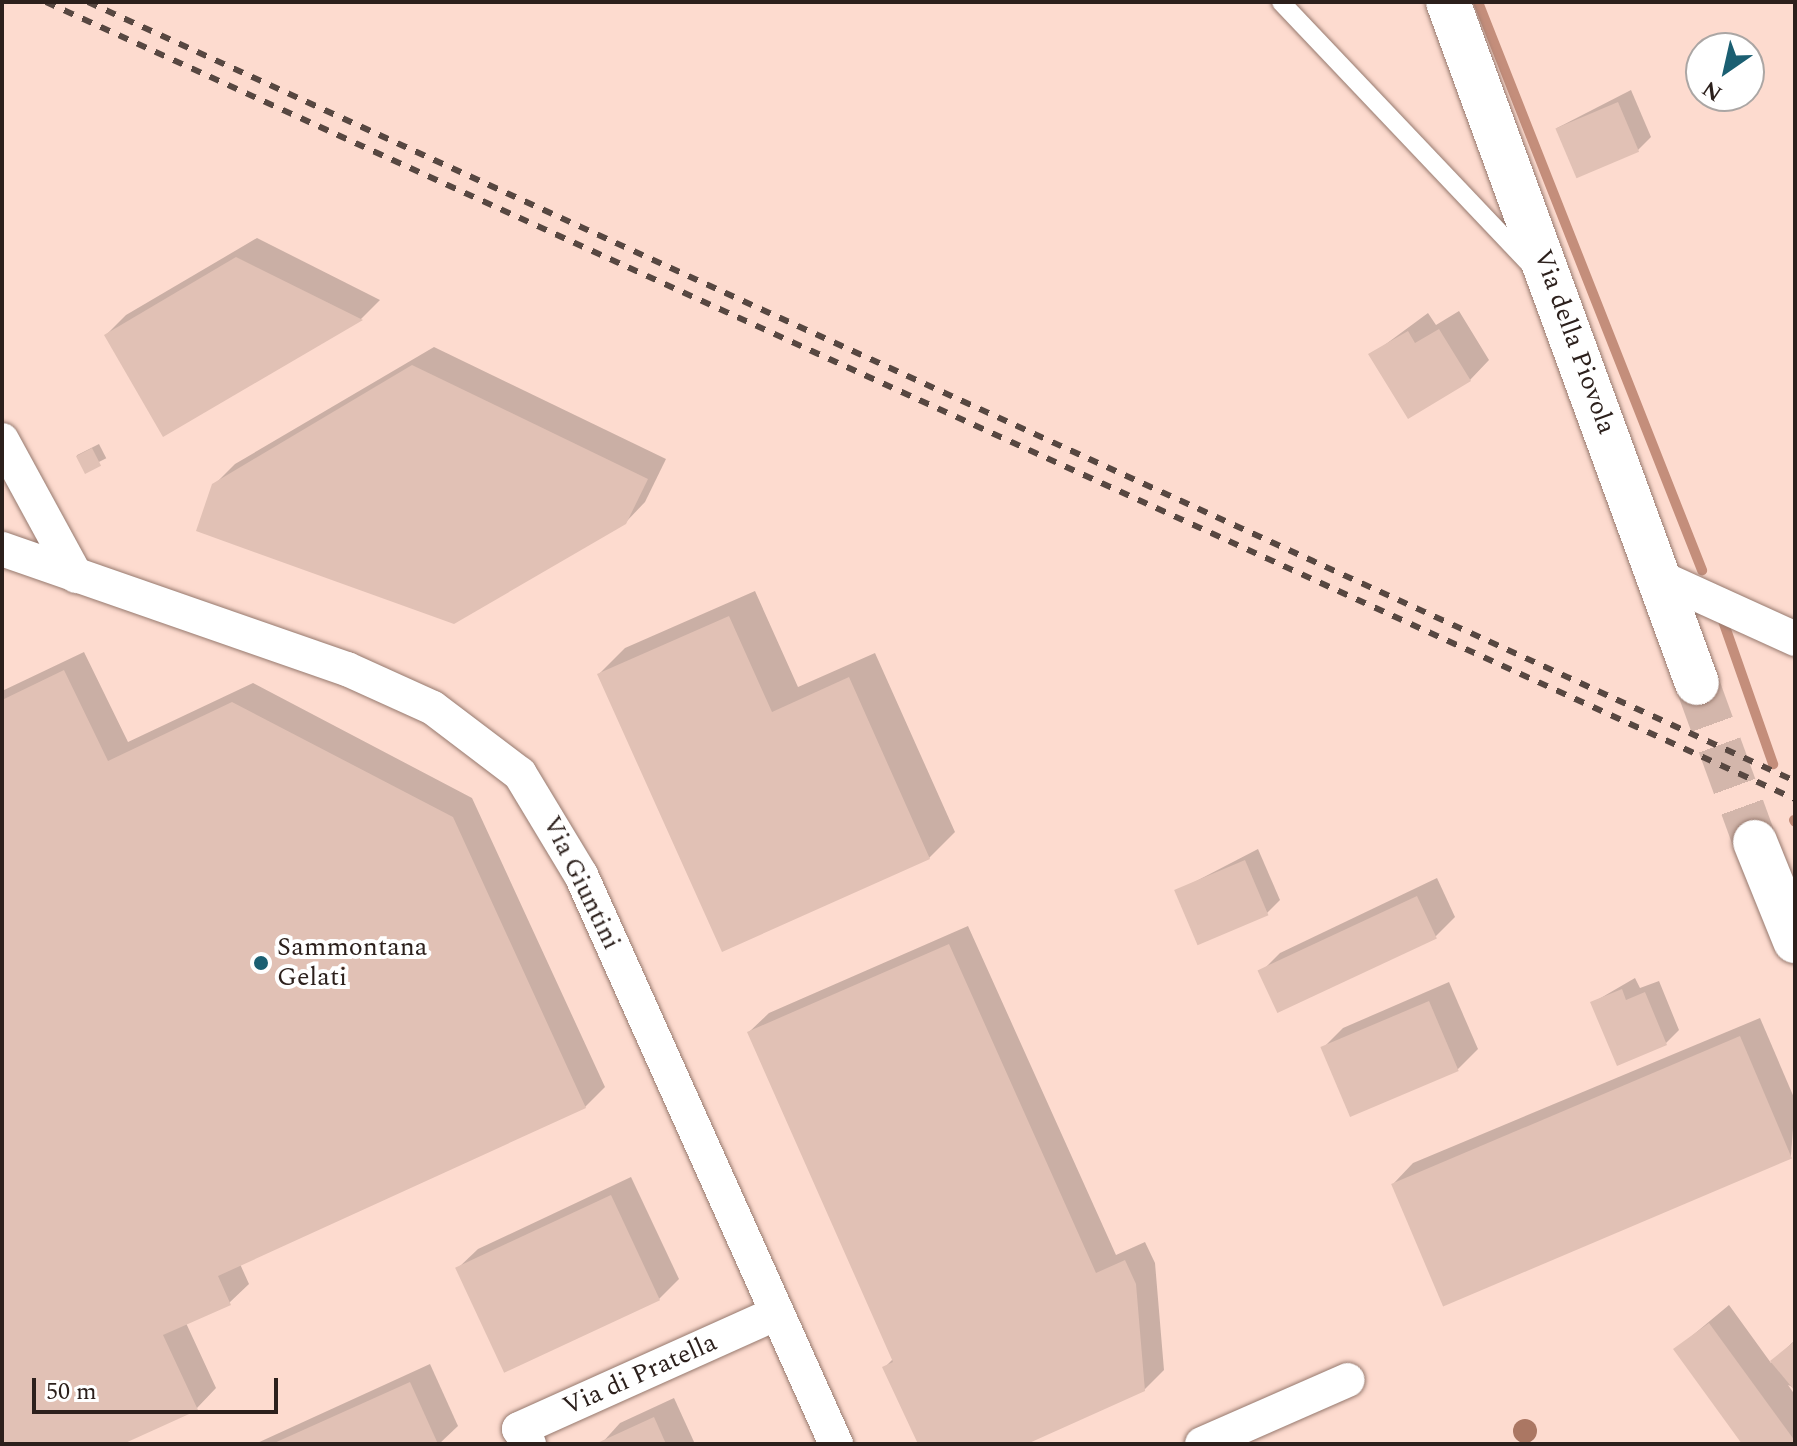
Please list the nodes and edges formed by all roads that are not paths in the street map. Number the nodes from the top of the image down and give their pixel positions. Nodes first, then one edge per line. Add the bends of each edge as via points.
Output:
1 (1281, 2) edge
2 (1448, 2) edge
3 (1557, 294) junction
4 (2, 440) edge
5 (2, 549) edge
6 (76, 576) junction
7 (1657, 576) junction
8 (1795, 639) edge
9 (1697, 683) tunnel mouth
10 (1755, 842) tunnel mouth
11 (1795, 941) edge
12 (777, 1313) junction
13 (1348, 1380) dead end
14 (529, 1444) edge
15 (836, 1444) edge
16 (1202, 1444) edge

1 - 3 lane
2 - 3 street, Via della Piovola
3 - 7 street, Via della Piovola
4 - 6 street
5 - 6 street, Via Giuntini
6 - 12 street, Via Giuntini via 388,687 466,729 520,774 581,875
7 - 8 street
7 - 9 street, Via della Piovola
10 - 11 street
12 - 14 street, Via di Pratella via 519,1429
12 - 15 street, Via Giuntini
13 - 16 street

